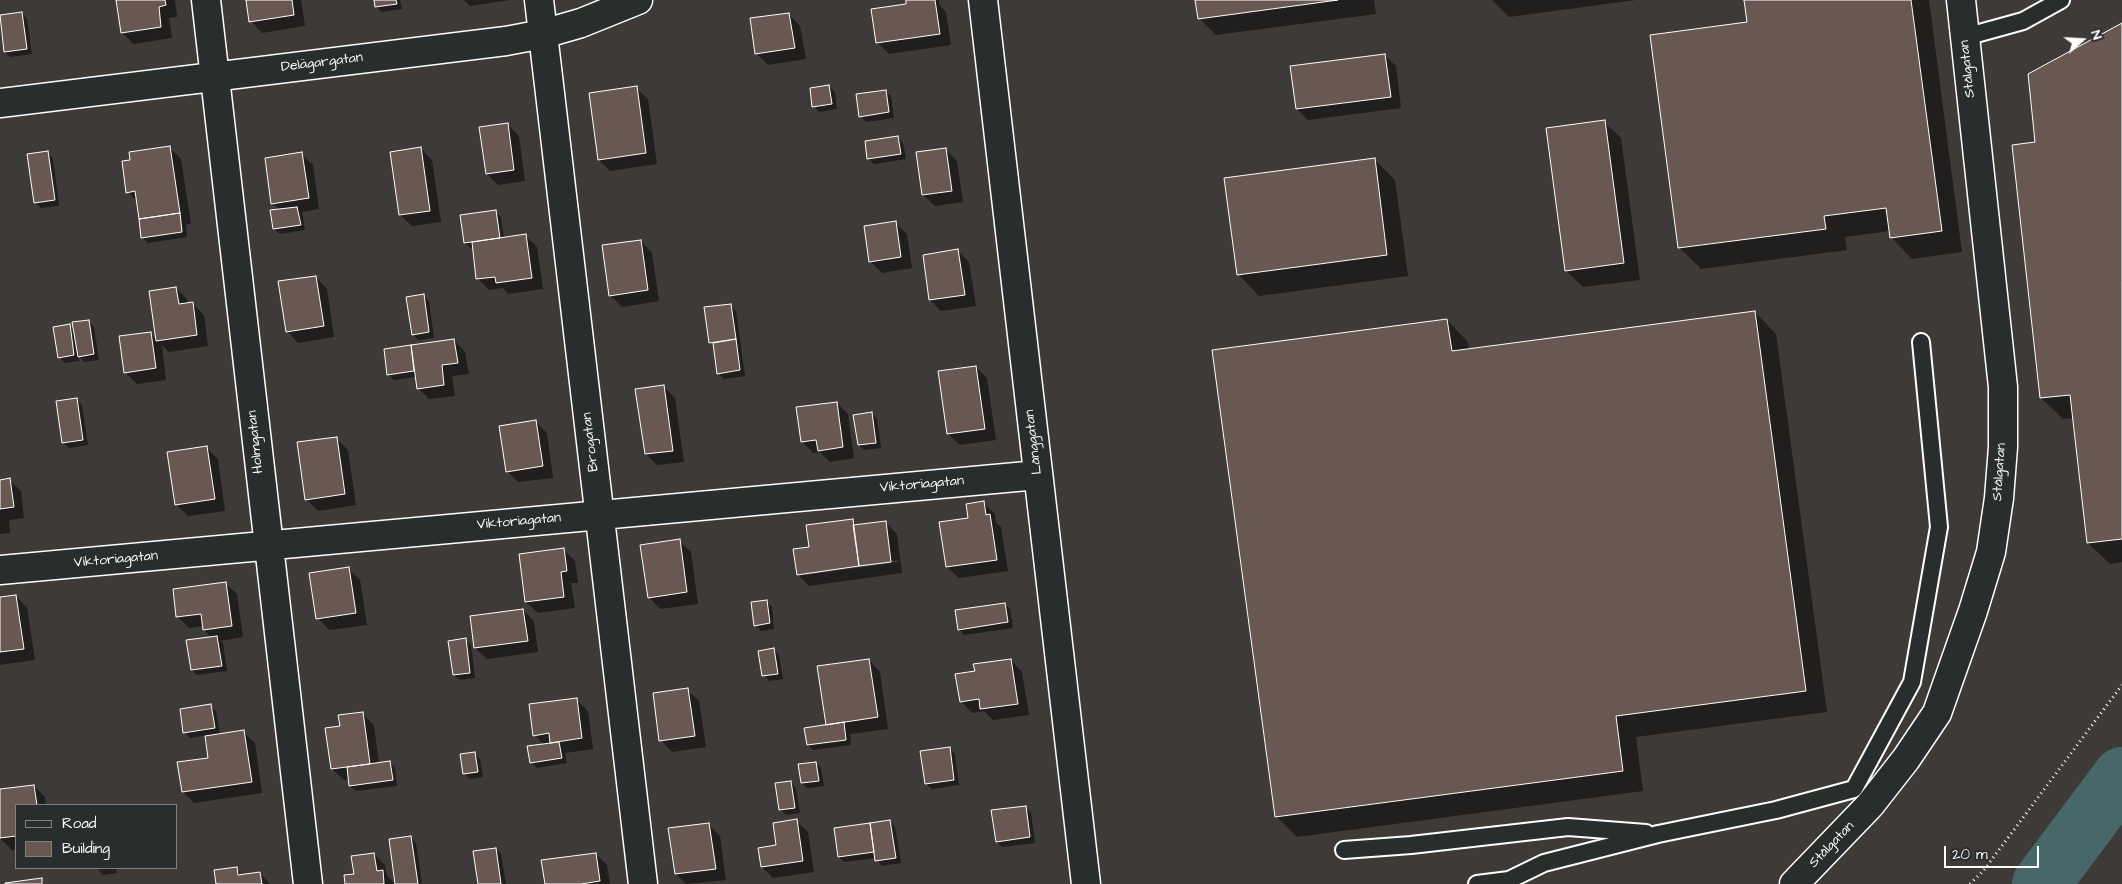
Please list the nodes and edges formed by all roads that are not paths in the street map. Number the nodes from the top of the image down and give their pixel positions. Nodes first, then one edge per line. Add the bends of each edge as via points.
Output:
1 (206, 0) edge
2 (539, 0) edge
3 (638, 0) edge
4 (983, 0) edge
5 (1961, 0) edge
6 (2061, 0) edge
7 (543, 34) junction
8 (1965, 36) junction
9 (215, 76) junction
10 (0, 104) edge
11 (1921, 342) dead end
12 (1038, 474) junction
13 (600, 515) junction
14 (268, 546) junction
15 (0, 570) edge
16 (1658, 834) junction
17 (1344, 850) dead end
18 (308, 884) edge
19 (643, 884) edge
20 (1086, 884) edge
21 (1477, 884) edge
22 (1794, 884) edge

1 - 9 street, Holmgatan
2 - 7 street, Brogatan
3 - 7 street, Delägargatan
4 - 12 street, Långgatan
5 - 8 street, Stålgatan
6 - 8 lane via 2023,21
7 - 9 street, Delägargatan
7 - 13 street, Brogatan
8 - 22 street, Stålgatan via 2003,387 2003,447 1991,552 1974,611 1937,713 1870,805
9 - 10 street, Delägargatan
9 - 14 street, Holmgatan
11 - 16 lane via 1939,527 1912,682 1854,789 1776,810
12 - 13 street, Viktoriagatan
12 - 20 street, Långgatan
13 - 14 street, Viktoriagatan
13 - 19 street, Brogatan
14 - 15 street, Viktoriagatan
14 - 18 street, Holmgatan
16 - 17 lane via 1568,827
16 - 21 lane via 1544,863 1509,880

